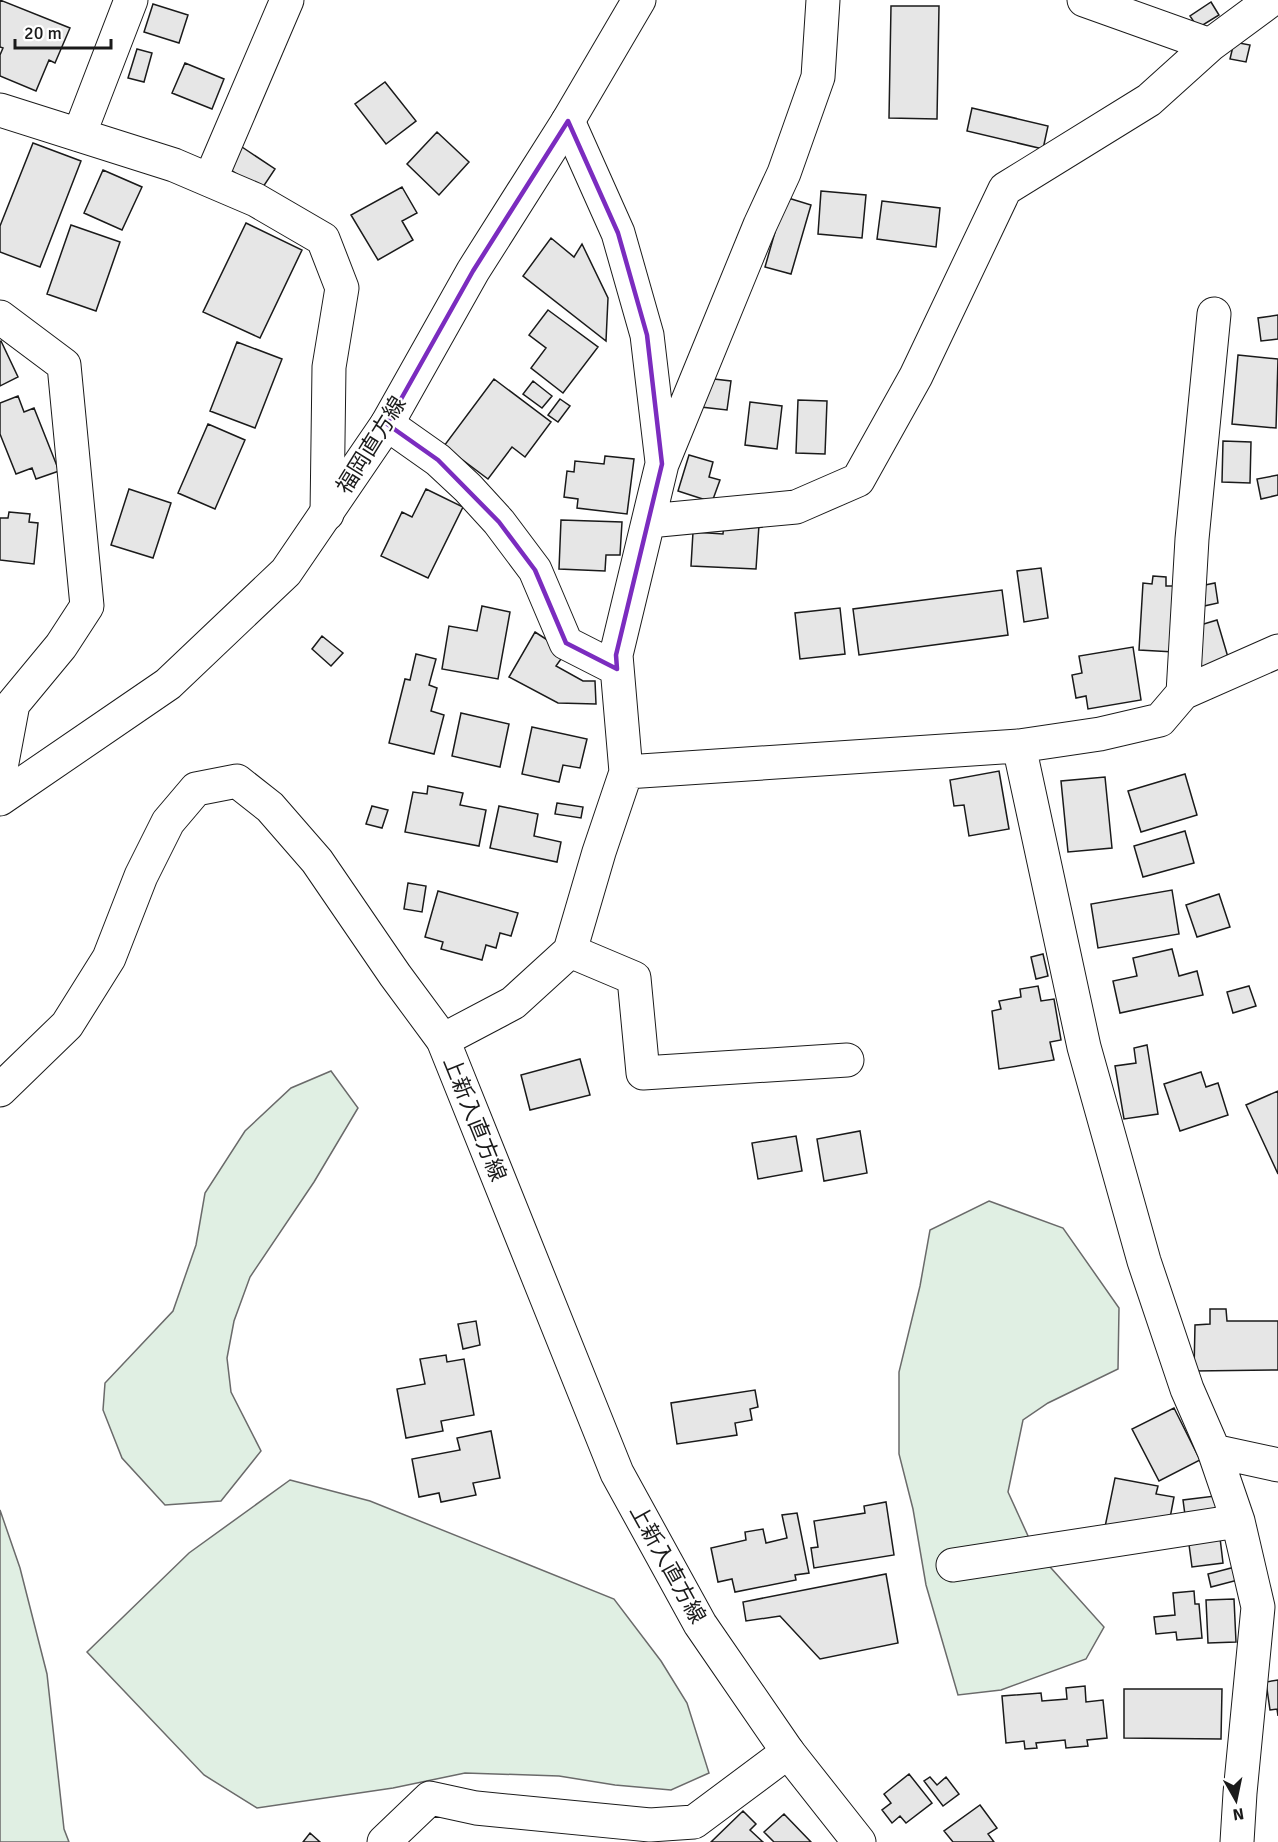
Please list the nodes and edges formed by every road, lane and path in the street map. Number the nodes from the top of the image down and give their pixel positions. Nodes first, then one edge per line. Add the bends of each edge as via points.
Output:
1 (114, 0) edge
2 (131, 0) edge
3 (639, 0) edge
4 (823, 0) edge
5 (1084, 0) edge
6 (1272, 0) edge
7 (280, 1) edge
8 (1278, 26) edge
9 (1210, 45) junction
10 (0, 110) edge
11 (568, 121) junction
12 (79, 135) junction
13 (210, 180) junction
14 (1214, 314) dead end
15 (0, 317) edge
16 (387, 424) junction
17 (662, 464) junction
18 (327, 514) junction
19 (649, 521) junction
20 (1278, 651) edge
21 (617, 669) junction
22 (1183, 693) junction
23 (1019, 746) junction
24 (627, 772) junction
25 (0, 773) edge
26 (0, 799) edge
27 (570, 951) junction
28 (443, 1040) junction
29 (847, 1060) dead end
30 (0, 1090) edge
31 (1214, 1451) junction
32 (1278, 1465) edge
33 (1238, 1521) junction
34 (953, 1565) dead end
35 (788, 1752) junction
36 (384, 1842) edge
37 (859, 1842) edge
38 (1237, 1842) edge

1 - 2 street
2 - 12 street
3 - 11 street, 福岡直方線
4 - 17 street via 818,76 784,173
5 - 9 street
6 - 8 street
6 - 9 street
7 - 13 street
9 - 19 street via 1149,100 1005,189 916,376 858,480 796,507
10 - 12 street
11 - 16 street, 福岡直方線 via 472,271
11 - 17 street via 618,233 647,335
12 - 13 street
13 - 18 street via 256,200 323,239 342,288 329,367
14 - 22 street via 1192,538
15 - 25 street via 64,365 87,606 61,646 13,704
16 - 18 street, 福岡直方線
16 - 21 street via 438,460 499,522 535,570 566,643
17 - 19 street
18 - 26 street, 福岡直方線 via 286,572 168,684
19 - 21 street via 616,655
20 - 22 street
21 - 24 street
22 - 23 street via 1160,720 1100,735
23 - 24 street
23 - 31 street via 1090,1070 1144,1261 1187,1389
24 - 27 street
27 - 28 street via 513,1003
27 - 29 street via 634,978 643,1073
28 - 30 street, 上新入直方線 via 317,861 270,807 237,781 196,789 168,822 141,876 109,958 68,1025
28 - 35 street, 上新入直方線 via 617,1473 700,1624
31 - 32 street
31 - 33 street
33 - 34 street
33 - 38 street via 1258,1607
35 - 36 street via 694,1821 650,1825 476,1808 430,1798
35 - 37 street, 上新入直方線

